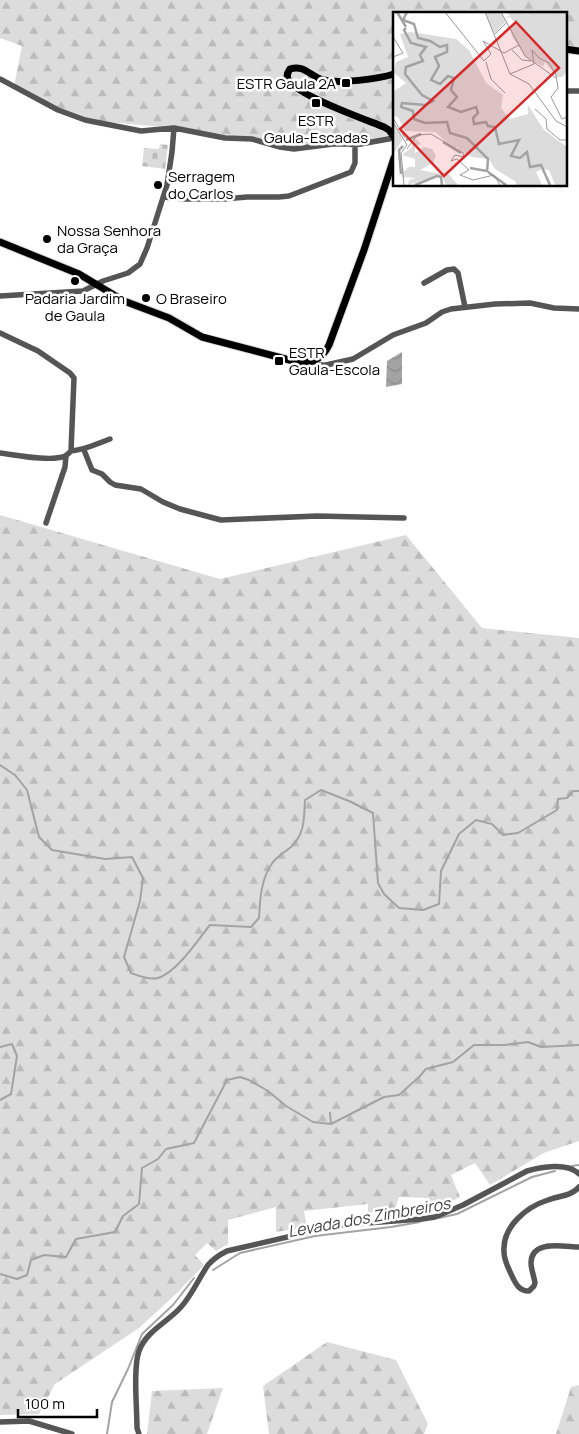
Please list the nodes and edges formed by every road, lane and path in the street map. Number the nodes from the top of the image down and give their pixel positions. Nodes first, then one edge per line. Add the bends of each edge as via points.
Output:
1 (566, 49) edge
2 (579, 51) edge
3 (393, 74) edge
4 (0, 79) edge
5 (566, 91) edge
6 (579, 91) edge
7 (174, 128) junction
8 (393, 136) edge
9 (393, 138) edge
10 (355, 145) junction
11 (393, 161) edge
12 (163, 197) junction
13 (0, 242) edge
14 (424, 283) dead end
15 (97, 284) junction
16 (0, 296) edge
17 (465, 307) junction
18 (579, 309) edge
19 (0, 333) edge
20 (313, 362) junction
21 (110, 440) dead end
22 (84, 450) junction
23 (0, 452) edge
24 (69, 453) junction
25 (404, 518) dead end
26 (46, 523) dead end
27 (579, 1174) edge
28 (579, 1187) edge
29 (579, 1247) edge
30 (0, 1422) edge
31 (72, 1434) edge
32 (139, 1434) edge

1 - 2 main road
3 - 8 main road via 329,81 297,67 287,74 296,88 384,127
4 - 7 street via 58,110 85,120 141,131
5 - 6 street
7 - 10 street via 225,138 252,139 286,148
7 - 12 street
9 - 10 street
10 - 12 street via 355,163 351,172 289,196
11 - 20 main road via 329,345
12 - 15 street via 140,264 128,273
13 - 15 main road
14 - 17 street via 454,268
15 - 16 street via 83,291
15 - 20 main road via 124,301 168,318 202,337 297,362
17 - 18 street via 530,303
17 - 20 street via 442,312 352,359 326,365
19 - 24 street via 38,351 74,378
21 - 22 street
22 - 24 street
22 - 25 street via 92,470 115,485 141,489 180,509 221,520 317,516
23 - 24 street via 56,458
24 - 26 street
27 - 32 street via 567,1168 538,1168 435,1217 339,1225 227,1251 213,1258 181,1307 149,1334 139,1350 136,1374
28 - 29 street via 523,1213 504,1241 505,1260 515,1284 529,1291 534,1286 531,1261 538,1250 546,1246
30 - 31 street via 29,1421

